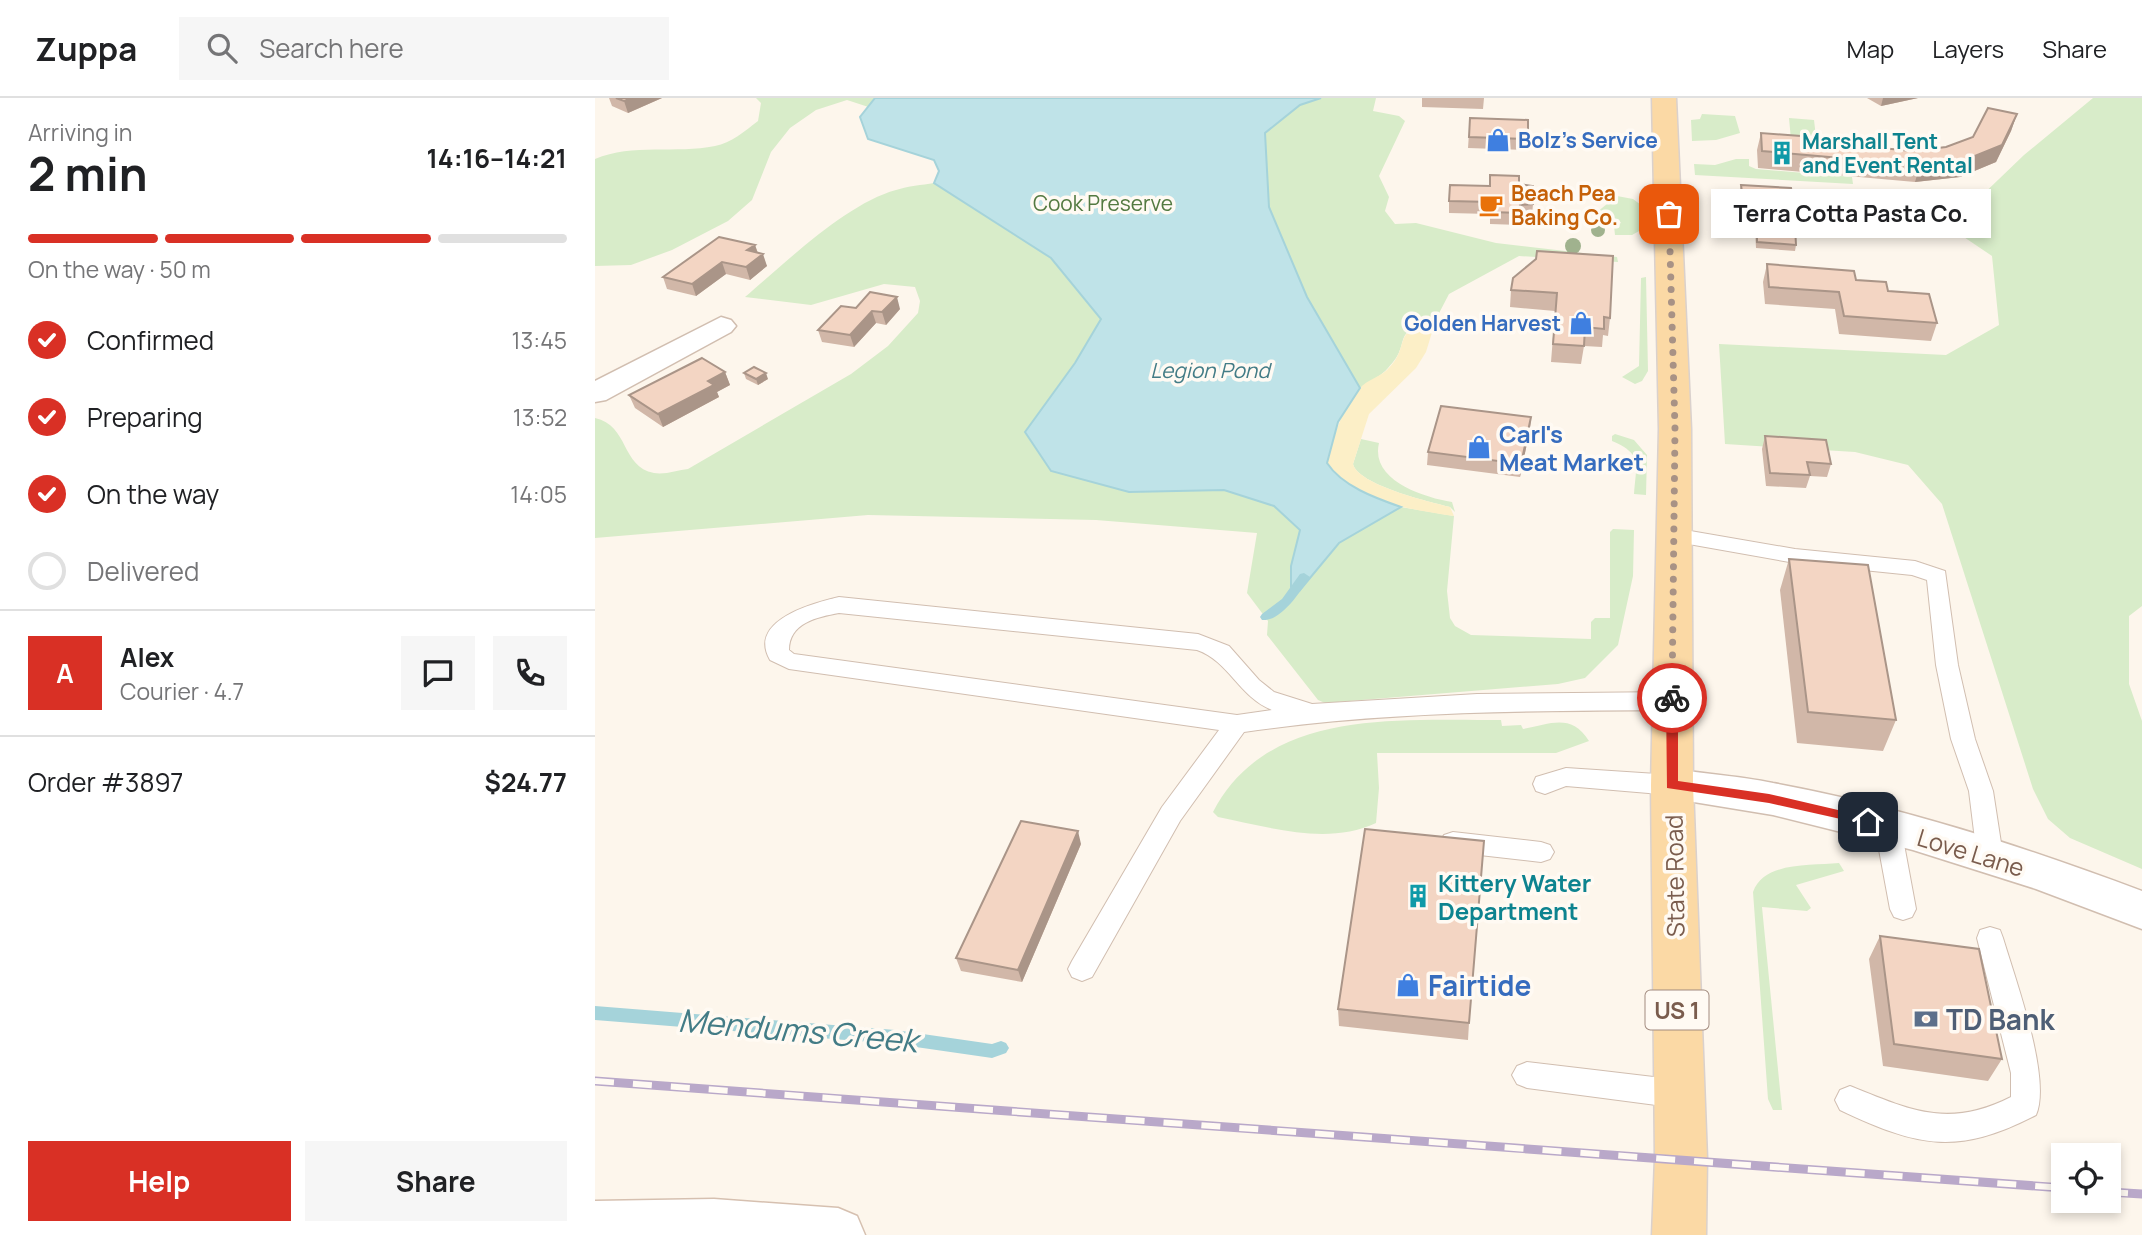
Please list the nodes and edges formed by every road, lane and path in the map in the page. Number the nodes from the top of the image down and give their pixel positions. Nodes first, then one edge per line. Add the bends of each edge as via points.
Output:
1 (1664, 98) edge
2 (721, 326) dead end
3 (595, 393) edge
4 (1673, 535) junction
5 (1672, 701) junction
6 (1312, 713) junction
7 (1237, 724) junction
8 (1545, 784) dead end
9 (1672, 785) junction
10 (1888, 828) junction
11 (1426, 839) edge
12 (1541, 852) dead end
13 (1990, 856) junction
14 (1903, 909) dead end
15 (2142, 910) edge
16 (1990, 938) dead end
17 (1082, 969) dead end
18 (1527, 1075) dead end
19 (1679, 1094) junction
20 (1850, 1100) dead end
21 (595, 1227) edge
22 (838, 1235) edge
23 (1679, 1235) edge

1 - 4 main road, State Road / US 1 via 1675,409
2 - 3 street
4 - 5 main road, State Road / US 1
4 - 13 lane via 1795,556 1915,568 1937,576 1947,664 1963,739 1981,791
5 - 6 lane via 1477,703
5 - 9 main road, State Road / US 1
6 - 7 lane
6 - 7 lane via 1259,694 1228,656 1198,642 839,605 796,618 776,640 778,654 789,661
7 - 17 lane via 1171,814
8 - 9 lane via 1566,777
9 - 10 street, Love Lane via 1769,799
9 - 19 main road, State Road / US 1
10 - 13 street, Love Lane
10 - 14 lane
11 - 12 lane
13 - 15 street, Love Lane
16 - 20 lane via 2026,1073 2026,1105 1995,1124 1945,1131 1890,1120
18 - 19 lane
19 - 23 main road, State Road / US 1
21 - 22 street via 714,1225

